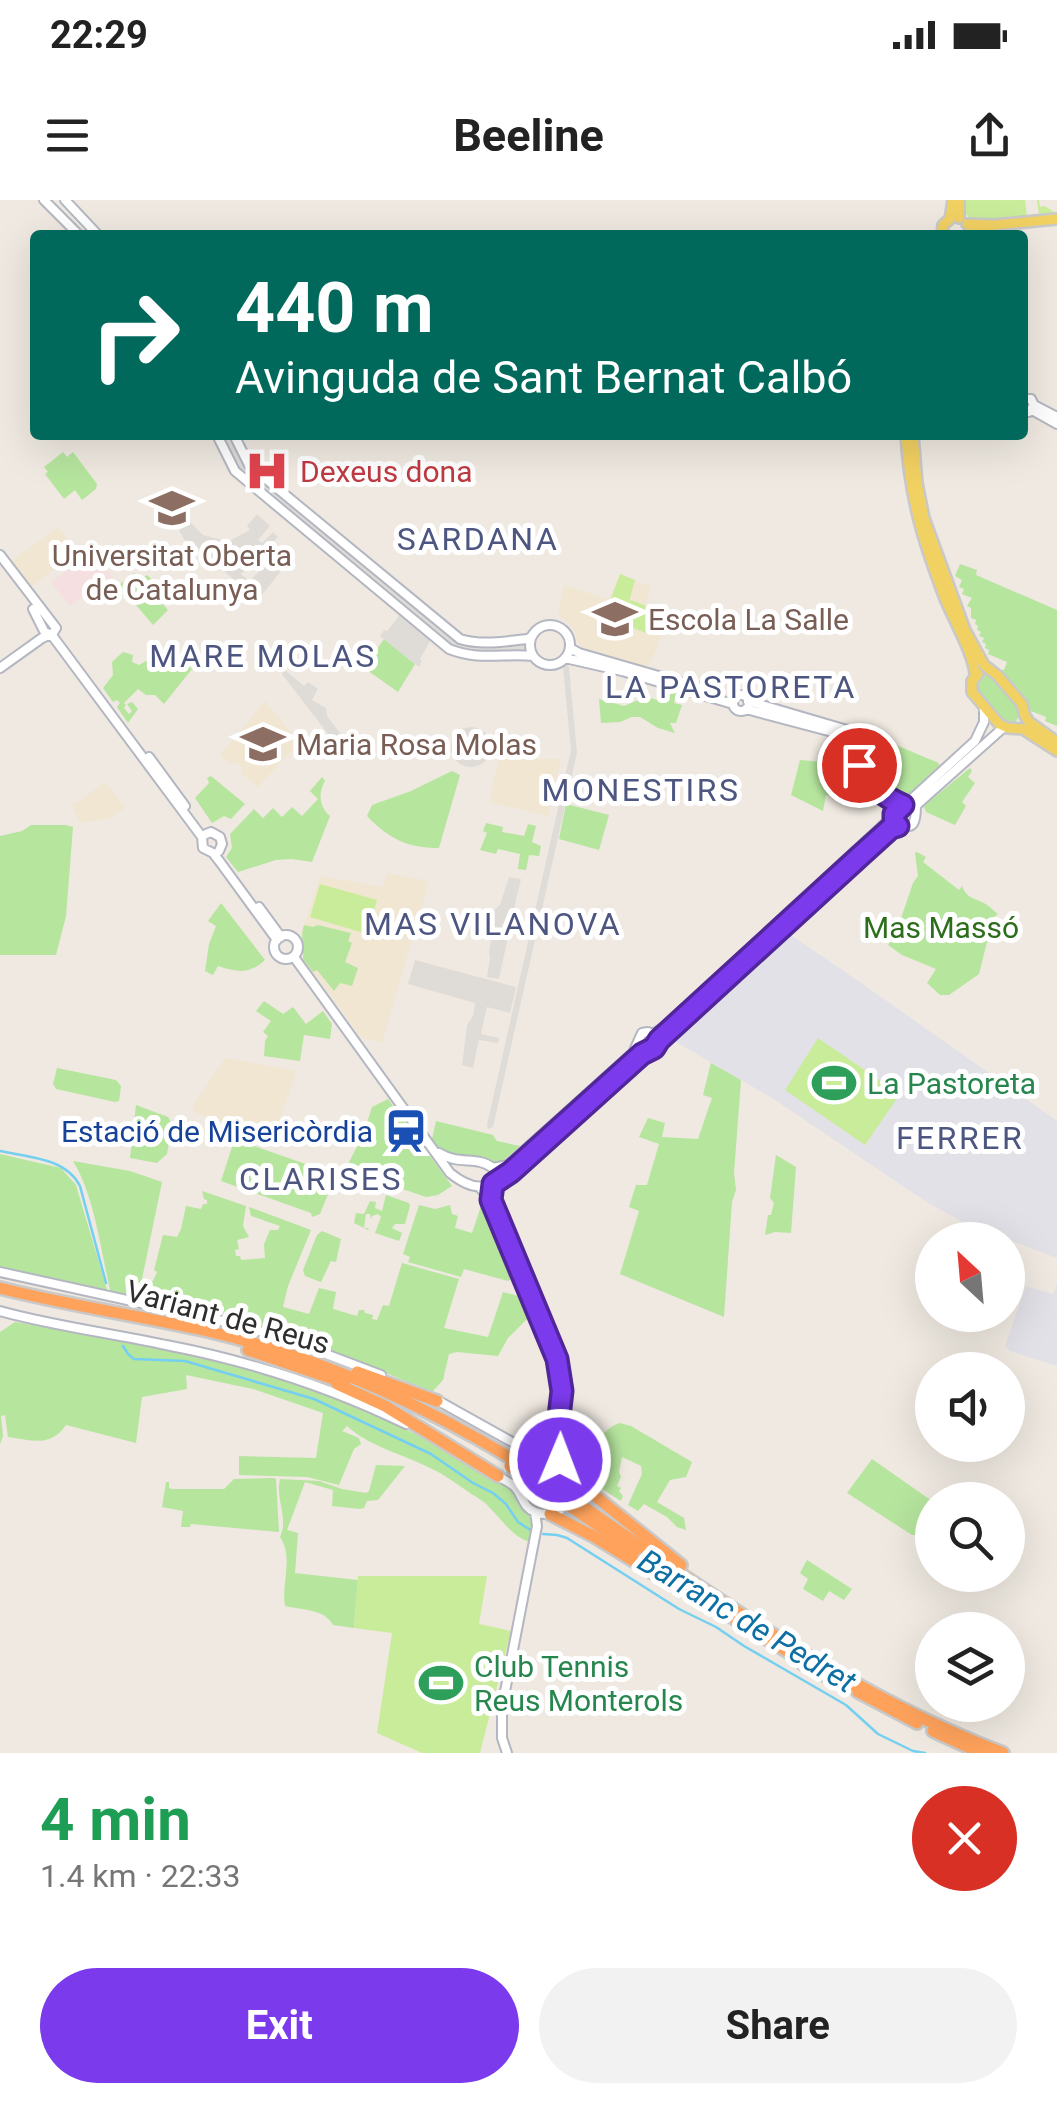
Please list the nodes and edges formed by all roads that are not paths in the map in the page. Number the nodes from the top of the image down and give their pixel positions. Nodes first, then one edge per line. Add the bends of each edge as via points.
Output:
1 (44, 200) edge
2 (64, 200) edge
3 (960, 217) edge
4 (1057, 221) edge
5 (74, 230) edge
6 (93, 230) edge
7 (1029, 409) edge
8 (1057, 420) edge
9 (220, 440) edge
10 (236, 440) edge
11 (910, 440) edge
12 (911, 440) edge
13 (0, 555) edge
14 (0, 563) edge
15 (49, 630) junction
16 (532, 636) junction
17 (570, 648) junction
18 (533, 656) junction
19 (566, 658) junction
20 (0, 665) edge
21 (990, 671) junction
22 (975, 676) junction
23 (734, 701) junction
24 (984, 707) junction
25 (1028, 720) junction
26 (1009, 727) junction
27 (848, 739) junction
28 (1057, 742) edge
29 (1057, 750) edge
30 (904, 805) junction
31 (915, 811) junction
32 (894, 814) junction
33 (898, 826) junction
34 (204, 836) junction
35 (216, 852) junction
36 (279, 938) junction
37 (294, 957) junction
38 (655, 1038) junction
39 (638, 1044) junction
40 (648, 1050) junction
41 (432, 1147) junction
42 (472, 1161) junction
43 (493, 1168) junction
44 (466, 1183) junction
45 (493, 1184) junction
46 (479, 1187) junction
47 (491, 1200) junction
48 (0, 1272) edge
49 (0, 1288) edge
50 (0, 1296) edge
51 (0, 1311) edge
52 (206, 1331) junction
53 (268, 1356) junction
54 (437, 1400) junction
55 (556, 1442) junction
56 (542, 1457) junction
57 (560, 1460) junction
58 (512, 1463) junction
59 (498, 1476) junction
60 (574, 1479) junction
61 (517, 1489) junction
62 (579, 1508) junction
63 (534, 1512) junction
64 (549, 1514) junction
65 (538, 1526) junction
66 (806, 1654) junction
67 (849, 1687) junction
68 (506, 1753) edge
69 (981, 1753) edge
70 (1003, 1753) edge

1 - 5 main road
2 - 6 main road
3 - 4 main road
7 - 8 main road
9 - 18 main road via 235,471 450,650
10 - 16 main road via 249,465 460,639 488,643
11 - 22 main road via 918,523
12 - 21 main road via 932,545 965,630
13 - 15 main road
14 - 15 main road
15 - 20 main road
15 - 34 main road
16 - 17 main road via 545,625 558,626
16 - 18 main road
17 - 19 main road
17 - 23 main road
18 - 19 main road via 547,665
19 - 23 main road
21 - 22 main road
21 - 25 main road via 1022,704
22 - 24 main road via 972,692
23 - 27 main road via 738,710 747,705
24 - 26 main road
24 - 30 main road via 976,741
25 - 26 main road
25 - 28 main road
26 - 29 main road
26 - 31 main road
27 - 30 main road via 865,776
27 - 32 main road via 860,778
30 - 31 main road
30 - 32 main road
31 - 33 main road via 912,826
32 - 33 main road
32 - 38 main road
33 - 38 main road
34 - 35 main road via 203,848
34 - 35 main road via 220,836
35 - 36 main road
36 - 37 main road via 296,941
36 - 37 main road via 276,954
37 - 41 main road
38 - 39 main road via 642,1033
38 - 40 main road
39 - 40 main road
39 - 43 main road via 511,1162
40 - 45 main road
41 - 42 main road via 452,1160
41 - 44 main road
42 - 43 main road
42 - 44 main road via 464,1168
43 - 45 main road
44 - 46 main road
45 - 46 main road
45 - 47 main road
46 - 47 main road
47 - 55 main road via 557,1359 562,1391
48 - 54 main road via 236,1324 356,1364
49 - 52 highway, Variant de Reus
50 - 53 highway, Variant de Reus
51 - 59 main road via 262,1368 402,1422
52 - 54 highway via 270,1344
52 - 58 highway, Variant de Reus via 368,1384
53 - 58 highway, Variant de Reus via 398,1406
53 - 59 highway via 385,1406
54 - 56 main road
55 - 56 main road
55 - 57 main road
56 - 57 main road
56 - 61 main road via 525,1466
57 - 60 main road
58 - 62 highway, Variant de Reus, bridge
59 - 61 main road
60 - 64 main road via 572,1498
60 - 66 highway
61 - 63 main road
62 - 66 highway, Variant de Reus
62 - 67 highway, Variant de Reus via 738,1621
63 - 64 main road
63 - 65 main road
64 - 65 main road
64 - 67 highway
65 - 68 main road via 502,1707
66 - 70 highway, Variant de Reus via 910,1712
67 - 69 highway, Variant de Reus

